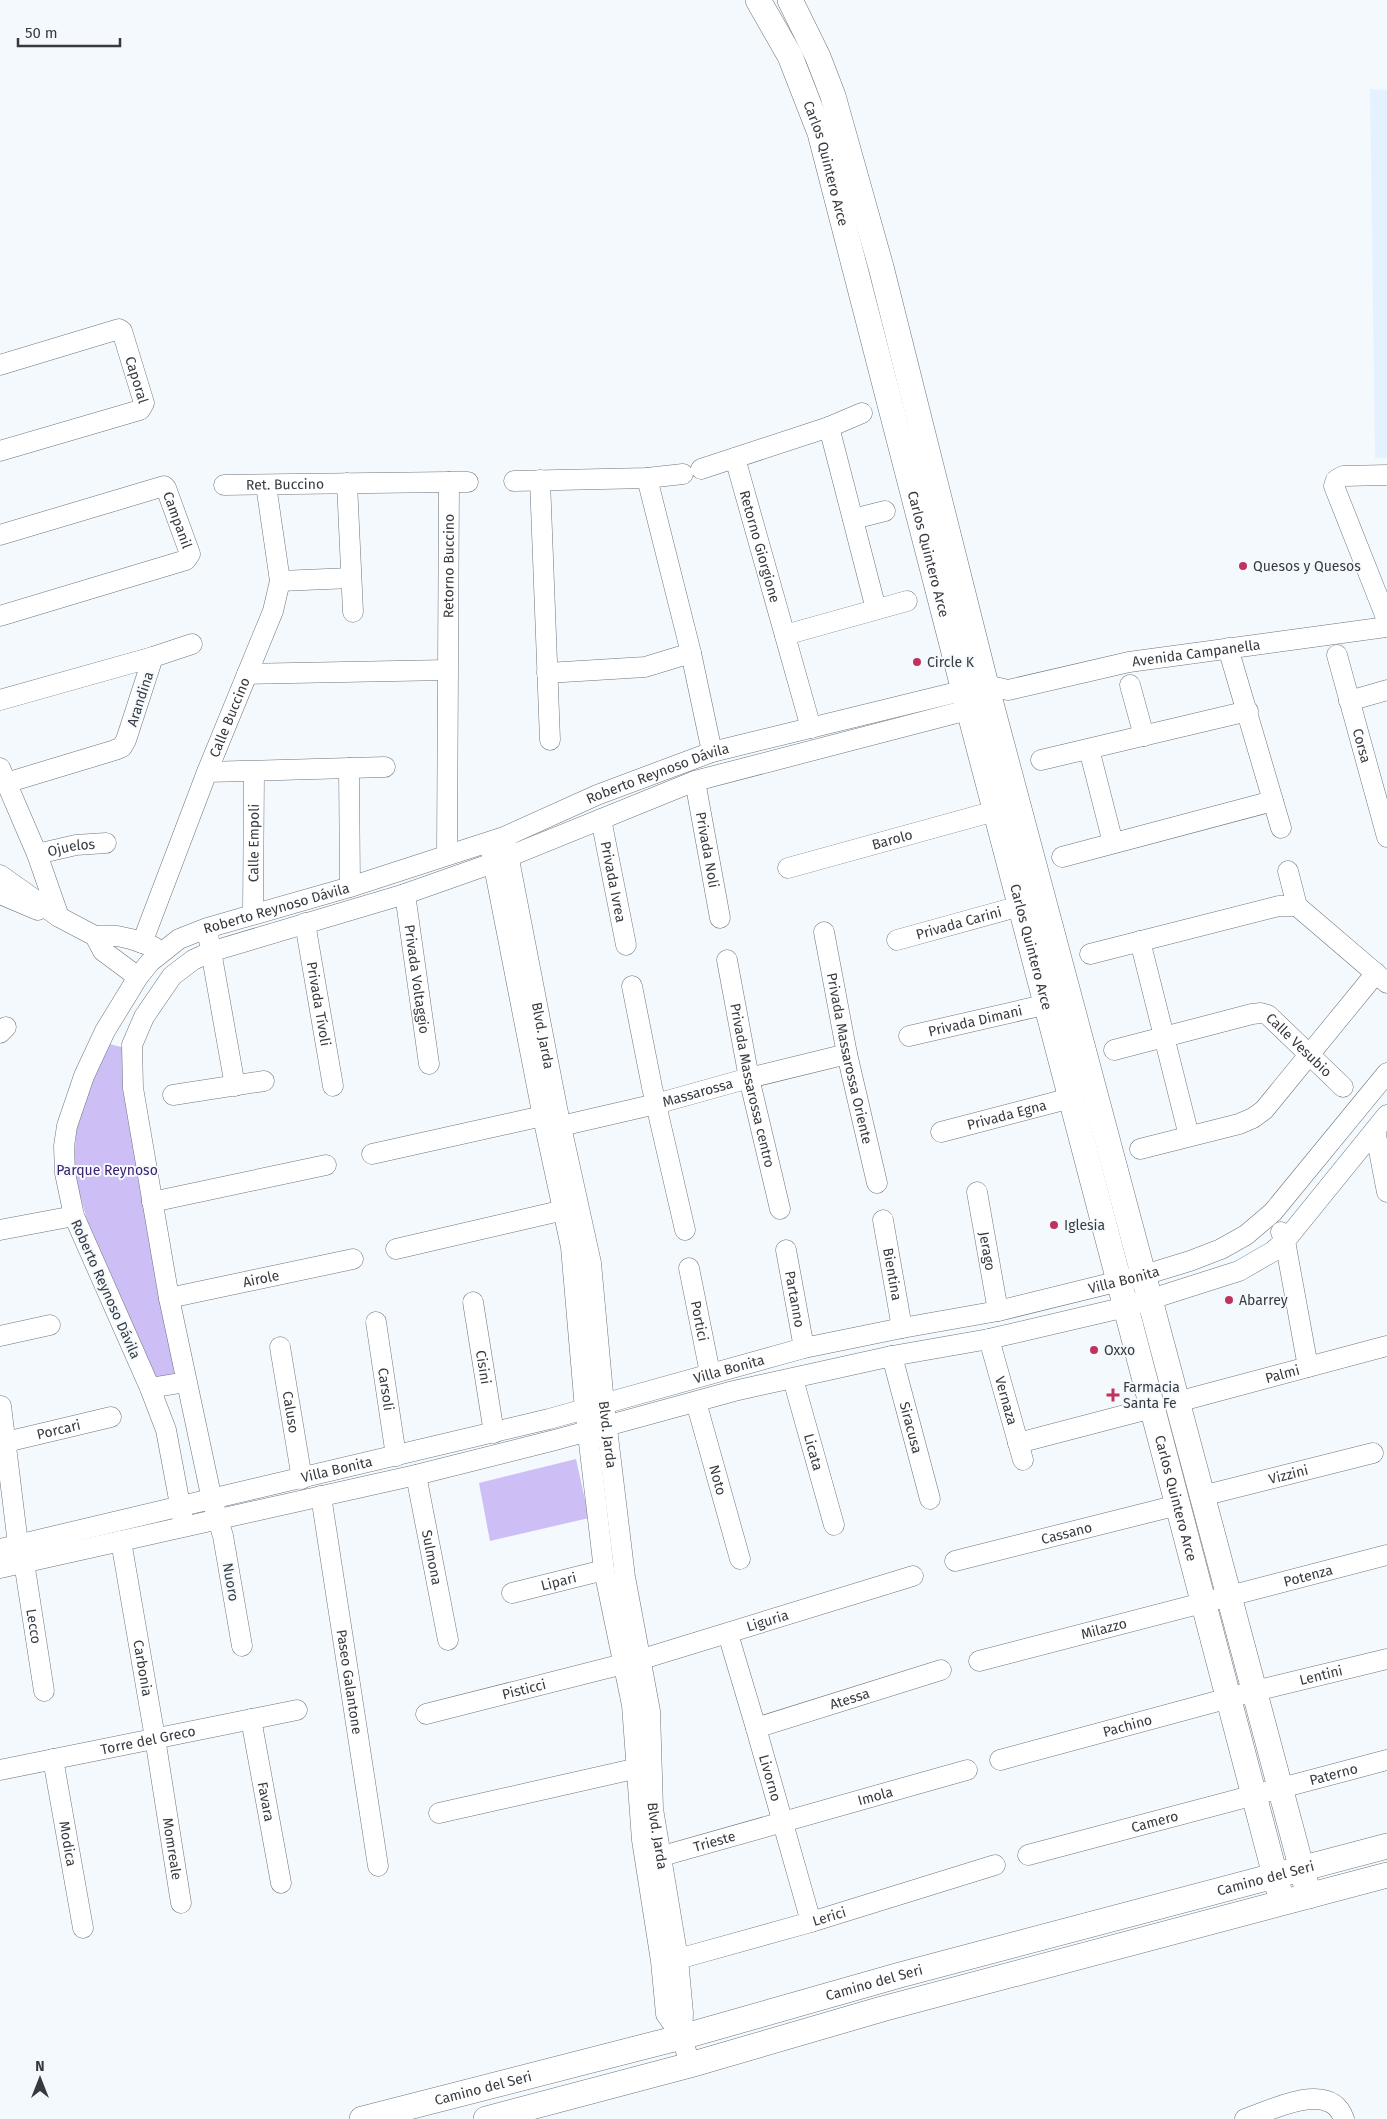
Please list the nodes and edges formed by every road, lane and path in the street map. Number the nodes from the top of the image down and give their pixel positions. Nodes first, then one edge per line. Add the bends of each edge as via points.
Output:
1 (758, 0) edge
2 (790, 0) edge
3 (0, 365) edge
4 (914, 399) junction
5 (889, 404) junction
6 (862, 413) dead end
7 (829, 427) junction
8 (0, 451) edge
9 (735, 458) junction
10 (1387, 475) edge
11 (648, 478) junction
12 (540, 480) junction
13 (514, 481) dead end
14 (459, 482) joint
15 (347, 483) junction
16 (224, 485) dead end
17 (266, 486) junction
18 (885, 511) dead end
19 (853, 519) junction
20 (0, 535) edge
21 (352, 578) junction
22 (280, 580) junction
23 (907, 601) dead end
24 (876, 609) junction
25 (353, 612) dead end
26 (0, 616) edge
27 (1387, 620) edge
28 (1387, 627) edge
29 (785, 634) junction
30 (192, 644) dead end
31 (1228, 648) junction
32 (691, 653) junction
33 (1337, 655) dead end
34 (153, 657) junction
35 (447, 670) junction
36 (547, 673) junction
37 (247, 674) junction
38 (1130, 685) dead end
39 (1387, 690) edge
40 (984, 696) junction
41 (0, 700) edge
42 (1349, 701) junction
43 (1248, 711) junction
44 (811, 728) junction
45 (1144, 736) junction
46 (550, 740) dead end
47 (711, 745) junction
48 (1089, 749) junction
49 (1042, 760) dead end
50 (385, 767) dead end
51 (349, 768) junction
52 (254, 771) junction
53 (207, 772) junction
54 (3, 775) edge
55 (695, 782) junction
56 (1381, 795) edge
57 (1273, 800) junction
58 (995, 811) junction
59 (601, 819) junction
60 (1281, 828) dead end
61 (1387, 837) edge
62 (106, 843) dead end
63 (1113, 843) junction
64 (499, 850) junction
65 (37, 854) junction
66 (447, 855) junction
67 (1062, 857) dead end
68 (788, 868) dead end
69 (1288, 871) dead end
70 (0, 875) edge
71 (350, 886) junction
72 (0, 894) edge
73 (404, 894) junction
74 (1020, 906) junction
75 (1297, 906) junction
76 (254, 914) junction
77 (59, 917) junction
78 (720, 918) dead end
79 (305, 924) junction
80 (207, 928) junction
81 (824, 932) dead end
82 (95, 936) junction
83 (897, 940) dead end
84 (1140, 941) junction
85 (142, 942) junction
86 (626, 945) dead end
87 (163, 950) junction
88 (1090, 954) dead end
89 (212, 959) junction
90 (727, 960) dead end
91 (138, 977) junction
92 (1381, 978) edge
93 (632, 986) dead end
94 (1070, 998) junction
95 (1046, 1004) junction
96 (105, 1031) junction
97 (909, 1036) dead end
98 (1165, 1038) junction
99 (132, 1045) junction
100 (1114, 1050) dead end
101 (847, 1054) junction
102 (1308, 1055) junction
103 (429, 1064) dead end
104 (1387, 1073) edge
105 (750, 1078) junction
106 (264, 1081) dead end
107 (235, 1086) junction
108 (333, 1086) dead end
109 (1343, 1088) dead end
110 (172, 1094) dead end
111 (1071, 1098) junction
112 (656, 1104) junction
113 (552, 1121) junction
114 (1381, 1123) edge
115 (941, 1132) dead end
116 (1189, 1136) junction
117 (1140, 1149) dead end
118 (372, 1154) dead end
119 (326, 1165) dead end
120 (877, 1183) dead end
121 (977, 1192) dead end
122 (1387, 1192) edge
123 (160, 1201) junction
124 (780, 1209) dead end
125 (558, 1211) junction
126 (1273, 1212) junction
127 (74, 1216) junction
128 (883, 1220) dead end
129 (0, 1230) edge
130 (684, 1230) dead end
131 (1285, 1241) junction
132 (396, 1248) dead end
133 (786, 1250) dead end
134 (353, 1259) dead end
135 (688, 1268) dead end
136 (1144, 1275) junction
137 (1119, 1281) junction
138 (169, 1298) junction
139 (1150, 1300) junction
140 (473, 1302) dead end
141 (1126, 1307) junction
142 (998, 1311) junction
143 (376, 1322) dead end
144 (50, 1325) dead end
145 (902, 1328) junction
146 (0, 1336) edge
147 (989, 1339) junction
148 (1387, 1346) edge
149 (280, 1347) dead end
150 (804, 1348) junction
151 (892, 1356) junction
152 (1308, 1367) junction
153 (710, 1373) junction
154 (793, 1379) junction
155 (186, 1382) junction
156 (150, 1388) junction
157 (696, 1402) junction
158 (1177, 1402) junction
159 (1, 1406) edge
160 (595, 1406) junction
161 (1152, 1408) junction
162 (111, 1417) dead end
163 (597, 1428) junction
164 (494, 1432) junction
165 (6, 1442) junction
166 (1373, 1453) dead end
167 (396, 1456) junction
168 (416, 1475) junction
169 (302, 1479) junction
170 (321, 1496) junction
171 (1202, 1496) junction
172 (930, 1499) dead end
173 (1178, 1505) junction
174 (215, 1509) junction
175 (183, 1517) junction
176 (834, 1525) dead end
177 (121, 1541) junction
178 (14, 1552) edge
179 (1387, 1554) edge
180 (740, 1559) dead end
181 (955, 1561) dead end
182 (0, 1568) edge
183 (604, 1570) junction
184 (912, 1576) dead end
185 (512, 1593) dead end
186 (1229, 1595) junction
187 (1203, 1601) junction
188 (728, 1634) junction
189 (448, 1640) dead end
190 (242, 1646) dead end
191 (1387, 1659) edge
192 (979, 1661) dead end
193 (631, 1662) junction
194 (941, 1670) dead end
195 (44, 1691) dead end
196 (1255, 1691) junction
197 (1229, 1698) junction
198 (297, 1710) dead end
199 (426, 1714) dead end
200 (251, 1719) junction
201 (756, 1728) junction
202 (155, 1738) junction
203 (53, 1759) junction
204 (1000, 1760) dead end
205 (1387, 1760) edge
206 (643, 1767) junction
207 (0, 1770) edge
208 (967, 1770) dead end
209 (1281, 1789) junction
210 (164, 1795) joint
211 (1254, 1796) junction
212 (439, 1813) dead end
213 (783, 1822) junction
214 (1387, 1846) edge
215 (1028, 1855) dead end
216 (654, 1859) junction
217 (995, 1865) dead end
218 (378, 1866) dead end
219 (1302, 1868) junction
220 (1275, 1875) junction
221 (1387, 1875) edge
222 (281, 1884) dead end
223 (1309, 1896) junction
224 (1282, 1902) junction
225 (181, 1903) dead end
226 (811, 1922) junction
227 (83, 1928) dead end
228 (669, 1960) junction
229 (900, 1975) junction
230 (882, 2009) junction
231 (682, 2037) junction
232 (690, 2065) junction
233 (530, 2113) edge
234 (362, 2119) edge
235 (486, 2119) edge
236 (1246, 2119) edge
237 (1344, 2119) edge

1 - 5 main road, Carlos Quintero Arce via 790,56 820,133
2 - 4 main road, Carlos Quintero Arce via 833,96
3 - 8 street, Caporal via 119,329 144,403 140,410
4 - 5 main road
4 - 40 main road, Carlos Quintero Arce
5 - 40 main road, Carlos Quintero Arce
6 - 7 street
7 - 9 street
7 - 19 street
9 - 11 street via 692,471
9 - 29 street, Retorno Giorgione
10 - 27 street via 1343,476 1336,480 1334,486
11 - 12 street
11 - 32 street
12 - 13 street
12 - 36 street
14 - 15 street, Ret. Buccino
14 - 35 street, Retorno Buccino
15 - 17 street, Ret. Buccino
15 - 21 street
16 - 17 street, Ret. Buccino
17 - 22 street, Calle Buccino
18 - 19 street
19 - 24 street
20 - 26 street, Campanil via 164,486 190,554 186,560
21 - 22 street
21 - 25 street
22 - 37 street, Calle Buccino via 268,627
23 - 24 street
24 - 29 street
28 - 31 street, Avenida Campanella
29 - 44 street, Retorno Giorgione
30 - 34 street
31 - 40 street, Avenida Campanella via 1129,662
31 - 43 street
32 - 36 street via 645,667
32 - 47 street
33 - 42 street, Corsa
34 - 41 street, Arandina
34 - 54 street, Arandina via 122,747
35 - 37 street
35 - 66 street, Retorno Buccino
36 - 46 street
37 - 53 street, Calle Buccino
38 - 45 street
39 - 42 street
40 - 44 street, Roberto Reynoso Dávila
40 - 55 street, Roberto Reynoso Dávila
40 - 58 main road, Carlos Quintero Arce
40 - 94 main road, Carlos Quintero Arce
42 - 56 street, Corsa
43 - 45 street
43 - 57 street
44 - 47 street, Roberto Reynoso Dávila
45 - 48 street
47 - 64 street, Roberto Reynoso Dávila via 597,795
48 - 49 street
48 - 63 street
50 - 51 street
51 - 52 street
51 - 71 street
52 - 53 street
52 - 76 street, Calle Empoli
53 - 85 street, Calle Buccino
54 - 65 street
55 - 59 street, Roberto Reynoso Dávila
55 - 78 street, Privada Noli
56 - 61 street, Corsa
57 - 60 street
57 - 63 street
58 - 68 street, Barolo
58 - 74 main road, Carlos Quintero Arce
59 - 64 street, Roberto Reynoso Dávila
59 - 86 street, Privada Ivrea
62 - 65 street, Ojuelos via 76,845
63 - 67 street
64 - 66 street, Roberto Reynoso Dávila
64 - 73 street, Roberto Reynoso Dávila
64 - 113 street, Blvd. Jarda
65 - 77 street
66 - 71 street, Roberto Reynoso Dávila
69 - 75 street
70 - 77 street
71 - 76 street, Roberto Reynoso Dávila
72 - 77 street
73 - 79 street, Roberto Reynoso Dávila
73 - 103 street, Privada Voltaggio
74 - 83 street, Privada Carini
74 - 95 main road, Carlos Quintero Arce
75 - 84 street via 1279,906
75 - 92 street
76 - 80 street, Roberto Reynoso Dávila
77 - 82 street
79 - 89 street, Roberto Reynoso Dávila
79 - 108 street, Privada Tívoli
80 - 87 street, Roberto Reynoso Dávila via 179,939
80 - 89 street
81 - 101 street, Privada Massarossa Oriente
82 - 85 street via 116,936
82 - 91 street via 103,951
84 - 88 street
84 - 98 street
85 - 87 street
87 - 91 street, Roberto Reynoso Dávila
89 - 99 street, Roberto Reynoso Dávila via 193,960 172,976 144,1017
89 - 107 street
90 - 105 street, Privada Massarossa centro
91 - 96 street, Roberto Reynoso Dávila
92 - 102 street
93 - 112 street
94 - 95 street, Privada Dimani
94 - 136 main road, Carlos Quintero Arce
95 - 97 street, Privada Dimani
95 - 111 main road, Carlos Quintero Arce
96 - 99 street
96 - 127 street, Roberto Reynoso Dávila via 84,1076 67,1126 65,1172
98 - 100 street, Calle Vesubio
98 - 102 street, Calle Vesubio via 1261,1013 1268,1015
98 - 116 street
99 - 123 street, Roberto Reynoso Dávila via 133,1088
101 - 105 street, Massarossa
101 - 120 street, Privada Massarossa Oriente
102 - 109 street, Calle Vesubio
102 - 116 street via 1264,1110 1252,1118
104 - 126 street, Villa Bonita
105 - 112 street, Massarossa
105 - 124 street, Privada Massarossa centro
106 - 107 street
107 - 110 street
111 - 115 street, Privada Egna
111 - 137 main road, Carlos Quintero Arce
112 - 113 street, Massarossa
112 - 130 street
113 - 118 street, Massarossa
113 - 125 street, Blvd. Jarda
113 - 160 street, Blvd. Jarda via 591,1263
114 - 122 street
114 - 131 street, Villa Bonita
116 - 117 street
119 - 123 street
121 - 142 street, Jerago
123 - 138 street, Roberto Reynoso Dávila
125 - 132 street
125 - 160 street, Blvd. Jarda via 574,1272
126 - 131 street
126 - 136 street, Villa Bonita via 1246,1235 1221,1249
127 - 129 street
127 - 156 street, Roberto Reynoso Dávila
128 - 145 street, Bientina
131 - 139 street, Villa Bonita via 1238,1271
131 - 152 street
133 - 150 street, Partanno
134 - 138 street, Airole
135 - 153 street, Portici
136 - 137 street, Villa Bonita
136 - 139 main road, Carlos Quintero Arce
137 - 141 main road, Carlos Quintero Arce
137 - 142 street, Villa Bonita
138 - 155 street, Roberto Reynoso Dávila
139 - 141 street, Villa Bonita
139 - 158 main road, Carlos Quintero Arce
140 - 164 street, Cisini
141 - 147 street, Villa Bonita
141 - 161 main road, Carlos Quintero Arce
142 - 145 street, Villa Bonita
143 - 167 street, Carsoli
144 - 146 street
145 - 150 street, Villa Bonita
147 - 151 street, Villa Bonita
147 - 161 street, Vernaza via 1020,1452
148 - 152 street, Palmi
149 - 169 street, Caluso
150 - 153 street, Villa Bonita
151 - 154 street, Villa Bonita
151 - 172 street, Siracusa
152 - 158 street, Palmi
153 - 160 street, Villa Bonita
154 - 157 street, Villa Bonita
154 - 176 street, Licata
155 - 156 street
155 - 174 street, Roberto Reynoso Dávila
156 - 175 street, Roberto Reynoso Dávila via 166,1430
157 - 163 street, Villa Bonita
157 - 180 street, Noto
158 - 171 main road, Carlos Quintero Arce
159 - 165 street, Lecco
160 - 163 street, Blvd. Jarda
160 - 164 street, Villa Bonita
161 - 173 main road, Carlos Quintero Arce
162 - 165 street, Porcari
163 - 168 street, Villa Bonita
163 - 183 street, Blvd. Jarda
163 - 193 street, Blvd. Jarda via 625,1576
164 - 167 street, Villa Bonita
165 - 178 street, Lecco
166 - 171 street, Vizzini
167 - 169 street, Villa Bonita
168 - 170 street, Villa Bonita
168 - 189 street, Sulmona
169 - 174 street, Villa Bonita
170 - 174 street, Villa Bonita
170 - 218 street, Paseo Galantone
171 - 186 main road, Carlos Quintero Arce
173 - 181 street, Cassano
173 - 187 main road, Carlos Quintero Arce
174 - 175 street, Villa Bonita
174 - 190 street, Nuoro via 223,1536
175 - 177 street, Villa Bonita
175 - 178 street, Villa Bonita
177 - 178 street, Villa Bonita
177 - 202 street, Carbonia
178 - 182 street, Villa Bonita
178 - 195 street, Lecco
179 - 186 street, Potenza
183 - 185 street, Lipari
183 - 193 street, Blvd. Jarda
184 - 188 street, Liguria
186 - 187 street, Milazzo
186 - 196 main road, Carlos Quintero Arce
187 - 192 street, Milazzo
187 - 197 main road, Carlos Quintero Arce
188 - 193 street, Liguria
188 - 201 street, Livorno
191 - 196 street, Lentini
193 - 199 street, Pisticci
193 - 206 street, Blvd. Jarda via 632,1705
194 - 201 street, Atessa
196 - 197 street, Pachino
196 - 209 main road, Carlos Quintero Arce
197 - 204 street, Pachino
197 - 211 main road, Carlos Quintero Arce
198 - 200 street, Torre del Greco
200 - 202 street, Torre del Greco
200 - 222 street, Favara
201 - 213 street, Livorno
202 - 203 street, Torre del Greco
202 - 210 street, Carbonia
203 - 207 street, Torre del Greco
203 - 227 street, Modica
205 - 209 street, Paterno
206 - 212 street
206 - 216 street, Blvd. Jarda
208 - 213 street, Imola
209 - 211 street, Camero
209 - 219 main road, Carlos Quintero Arce
210 - 225 street, Momreale
211 - 215 street, Camero
211 - 220 main road, Carlos Quintero Arce
213 - 216 street, Trieste
213 - 226 street, Livorno
214 - 219 main road, Camino del Seri
216 - 228 street, Blvd. Jarda
217 - 226 street, Lerici
219 - 220 main road, Camino del Seri
219 - 223 main road, Carlos Quintero Arce
220 - 224 main road, Carlos Quintero Arce
220 - 229 main road, Camino del Seri
221 - 223 main road, Camino del Seri
223 - 224 main road, Camino del Seri
224 - 230 main road, Camino del Seri
226 - 228 street, Lerici
228 - 231 street, Blvd. Jarda via 683,2013
229 - 230 main road
229 - 231 main road, Camino del Seri
230 - 232 main road, Camino del Seri
231 - 232 street, Blvd. Jarda
231 - 234 main road, Camino del Seri
232 - 233 main road, Camino del Seri
233 - 235 main road, Camino del Seri
236 - 237 street via 1314,2098 1334,2104

